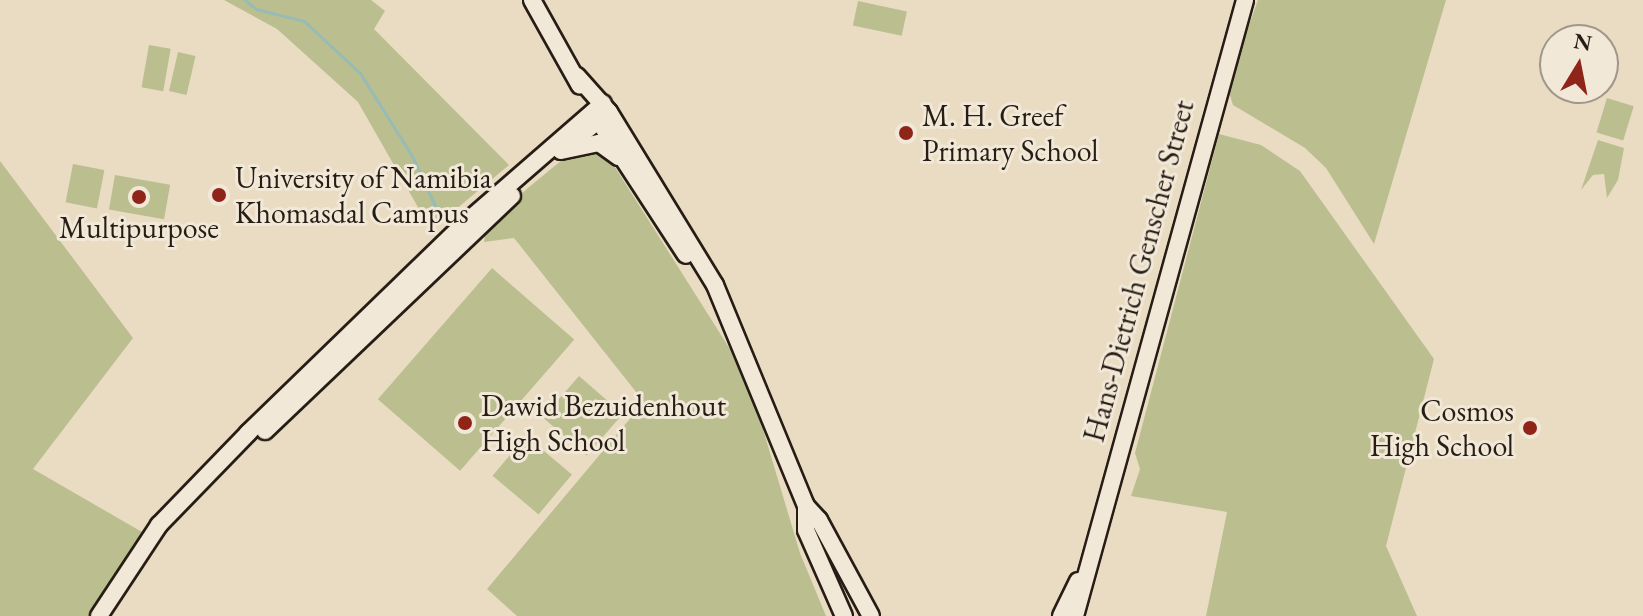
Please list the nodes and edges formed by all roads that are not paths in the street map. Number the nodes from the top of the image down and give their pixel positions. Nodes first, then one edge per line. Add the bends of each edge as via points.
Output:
1 (532, 0) edge
2 (1245, 0) edge
3 (580, 84) junction
4 (601, 111) junction
5 (574, 126) junction
6 (561, 151) junction
7 (633, 173) junction
8 (720, 302) junction
9 (243, 443) junction
10 (806, 506) junction
11 (1089, 558) junction
12 (99, 616) edge
13 (844, 616) edge
14 (871, 616) edge
15 (1061, 616) edge
16 (1075, 616) edge

1 - 3 street
2 - 11 street, Hans-Dietrich Genscher Street
3 - 4 street
3 - 5 street via 583,110
4 - 5 street
4 - 6 street
4 - 7 street
4 - 8 street via 715,285
5 - 9 street via 402,283
6 - 7 street via 599,143
6 - 9 street via 314,388
7 - 8 street
8 - 10 street
9 - 12 street via 159,525
10 - 13 street via 806,530
10 - 14 street via 819,520
11 - 15 street, Hans-Dietrich Genscher Street
11 - 16 street, Hans-Dietrich Genscher Street

